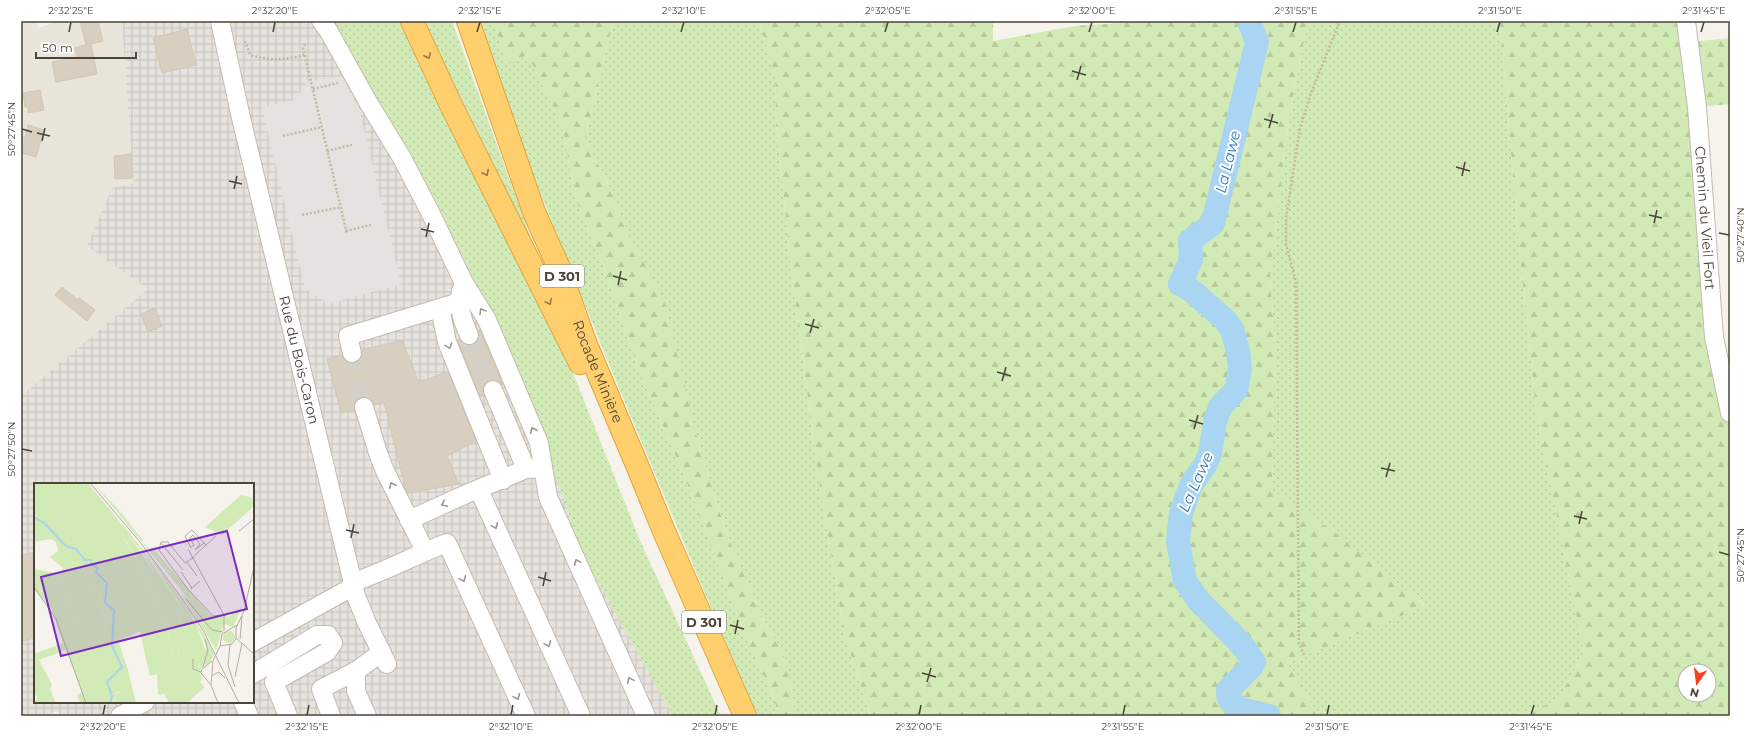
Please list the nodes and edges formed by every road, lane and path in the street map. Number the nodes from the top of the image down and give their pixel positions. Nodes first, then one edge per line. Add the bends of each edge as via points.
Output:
1 (220, 21) edge
2 (321, 21) edge
3 (412, 21) edge
4 (468, 21) edge
5 (1340, 21) edge
6 (1686, 21) edge
7 (245, 42) dead end
8 (305, 44) dead end
9 (305, 55) junction
10 (338, 83) dead end
11 (313, 89) junction
12 (322, 126) junction
13 (283, 136) dead end
14 (352, 145) dead end
15 (328, 151) junction
16 (341, 207) junction
17 (302, 215) dead end
18 (371, 225) dead end
19 (463, 281) junction
20 (459, 302) junction
21 (440, 308) junction
22 (469, 334) tunnel mouth
23 (350, 344) dead end
24 (493, 390) tunnel mouth
25 (364, 407) tunnel mouth
26 (1730, 413) edge
27 (534, 469) junction
28 (503, 480) junction
29 (479, 490) junction
30 (409, 520) junction
31 (663, 529) junction
32 (425, 551) junction
33 (354, 584) junction
34 (254, 641) edge
35 (1304, 655) dead end
36 (356, 671) junction
37 (254, 673) edge
38 (143, 703) edge
39 (243, 703) edge
40 (120, 716) edge
41 (249, 716) edge
42 (288, 716) edge
43 (331, 716) edge
44 (367, 716) edge
45 (526, 716) edge
46 (581, 716) edge
47 (646, 716) edge
48 (746, 716) edge

1 - 33 street, Rue du Bois-Caron
2 - 19 street via 402,158
3 -> 31 highway via 611,432
4 - 31 highway, Rocade Minière / D 301 via 534,212 559,268 585,342
5 - 35 path via 1300,128 1286,218 1286,245 1296,282 1299,643
6 - 26 street, Chemin du Vieil Fort via 1697,108 1714,337
7 - 9 path via 250,56 265,60 285,60
8 - 9 path
9 - 11 path
10 - 11 path
11 - 12 path
12 - 13 path
12 - 15 path
14 - 15 path
15 - 16 path
16 - 17 path
16 - 18 path via 347,232
19 - 20 street
27 -> 19 street via 539,443 536,435 487,320
20 - 21 street
20 - 22 street via 463,322
21 - 23 street
21 -> 28 street via 447,342
24 - 27 street
30 -> 25 street via 378,453
27 - 28 street
47 -> 27 street
28 - 29 street
29 -> 30 street
29 -> 46 street
30 - 32 street
31 - 48 highway, Rocade Minière / D 301
32 - 33 street
32 -> 45 street via 447,543
33 - 34 street
33 - 36 street, Rue du Bois-Caron via 362,610 385,658
36 - 43 street via 321,689
36 - 44 street via 356,691
37 - 42 street via 317,635 328,635 333,644 327,652 274,682
38 - 40 street
39 - 41 street

